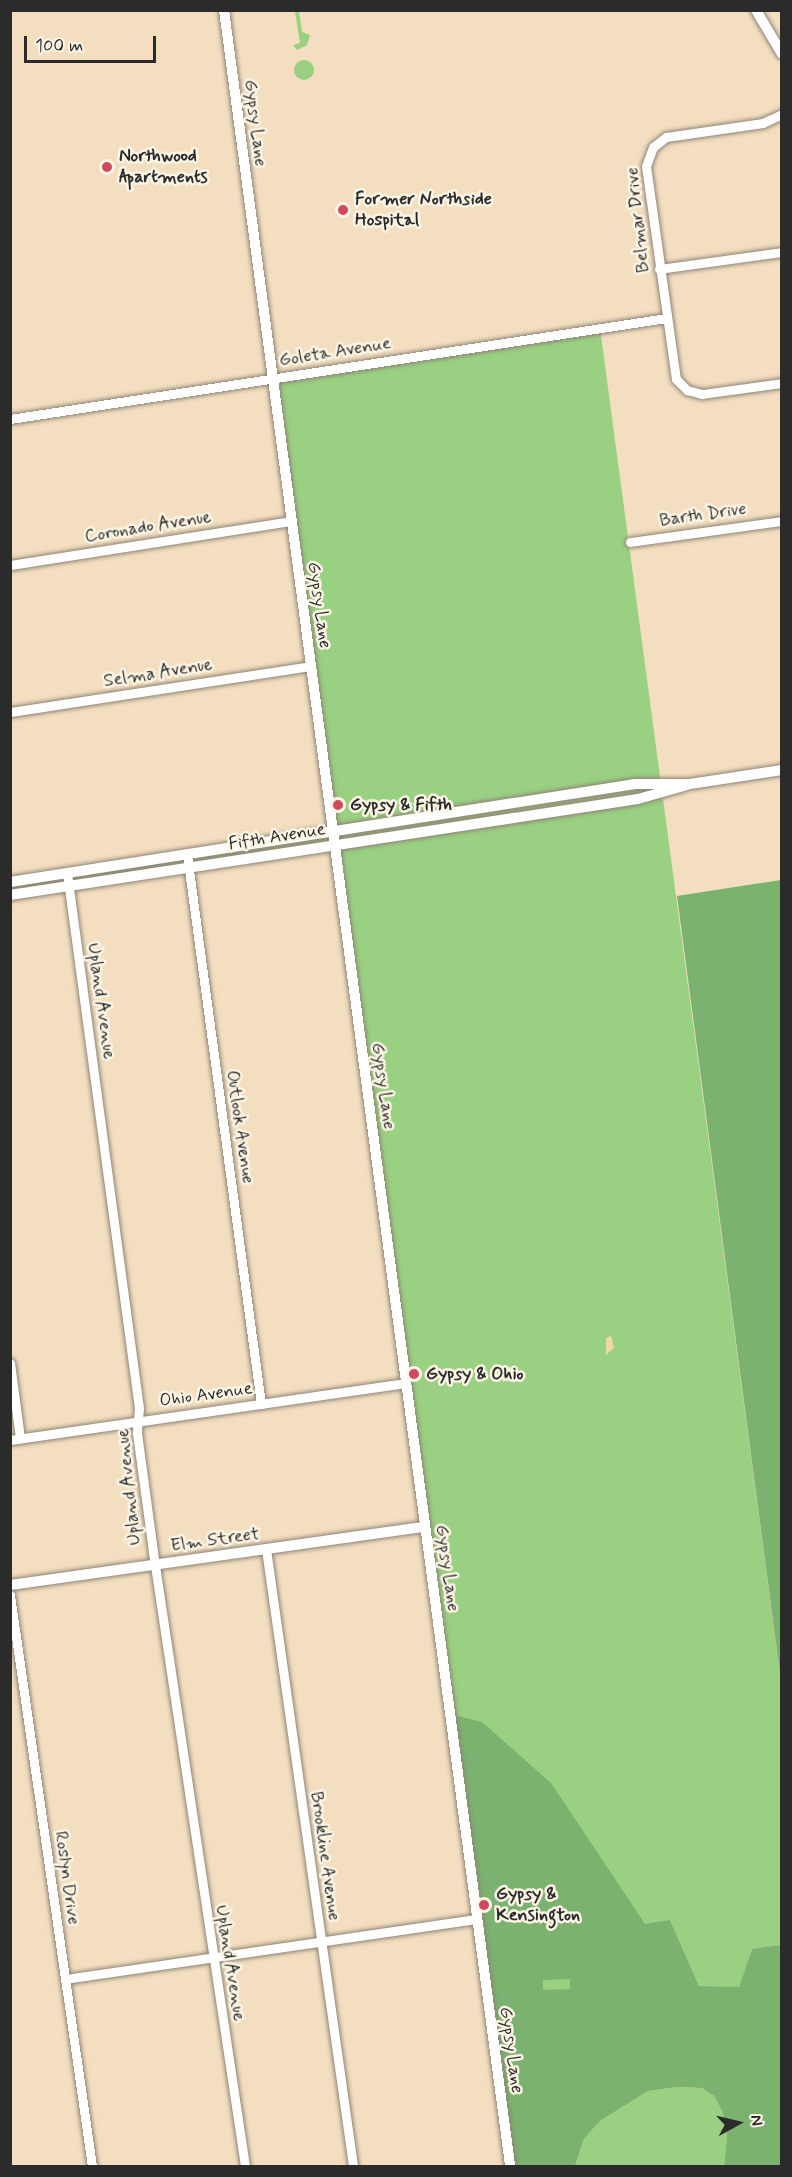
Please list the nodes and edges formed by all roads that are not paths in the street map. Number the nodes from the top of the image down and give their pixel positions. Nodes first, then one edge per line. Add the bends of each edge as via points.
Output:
1 (224, 10) edge
2 (756, 10) edge
3 (782, 54) edge
4 (782, 114) edge
5 (782, 252) edge
6 (659, 269) junction
7 (666, 318) junction
8 (272, 379) junction
9 (782, 383) edge
10 (10, 419) edge
11 (291, 521) junction
12 (782, 521) edge
13 (630, 542) dead end
14 (10, 565) edge
15 (310, 666) junction
16 (10, 712) edge
17 (782, 770) edge
18 (690, 784) junction
19 (332, 830) junction
20 (334, 845) junction
21 (187, 855) junction
22 (189, 868) junction
23 (68, 873) junction
24 (10, 882) edge
25 (69, 886) junction
26 (10, 895) edge
27 (10, 1363) edge
28 (406, 1383) junction
29 (261, 1404) junction
30 (138, 1422) junction
31 (15, 1439) edge
32 (425, 1527) junction
33 (266, 1549) junction
34 (155, 1565) junction
35 (10, 1585) edge
36 (10, 1594) edge
37 (477, 1919) junction
38 (321, 1942) junction
39 (213, 1957) junction
40 (65, 1979) junction
41 (92, 2166) edge
42 (245, 2166) edge
43 (353, 2166) edge
44 (510, 2166) edge

1 - 8 street, Gypsy Lane
2 - 3 street
4 - 6 street, Belmar Drive via 763,123 672,135 653,147 646,166
5 - 6 street
6 - 7 street, Belmar Drive
7 - 8 street, Goleta Avenue
7 - 9 street, Belmar Drive via 673,371 687,390 702,394
8 - 10 street, Goleta Avenue
8 - 11 street, Gypsy Lane
11 - 14 street, Coronado Avenue
11 - 15 street, Gypsy Lane
12 - 13 street, Barth Drive
15 - 16 street, Selma Avenue
15 - 19 street, Gypsy Lane
17 - 18 street, Fifth Avenue
18 - 19 street, Fifth Avenue via 636,784
18 - 20 street, Fifth Avenue via 638,799
19 - 20 street, Gypsy Lane
19 - 21 street, Fifth Avenue
20 - 22 street, Fifth Avenue
20 - 28 street, Gypsy Lane
21 - 22 street, Outlook Avenue
21 - 23 street, Fifth Avenue
22 - 25 street, Fifth Avenue
22 - 29 street, Outlook Avenue
23 - 24 street, Fifth Avenue
23 - 25 street, Upland Avenue
25 - 26 street, Fifth Avenue
25 - 30 street, Upland Avenue
27 - 31 street
28 - 29 street, Ohio Avenue
28 - 32 street, Gypsy Lane
29 - 30 street, Ohio Avenue
30 - 31 street, Ohio Avenue
30 - 34 street, Upland Avenue
32 - 33 street, Elm Street
32 - 37 street, Gypsy Lane
33 - 34 street, Elm Street
33 - 38 street, Brookline Avenue
34 - 35 street, Elm Street
34 - 39 street, Upland Avenue
36 - 40 street, Roslyn Drive
37 - 38 street
37 - 44 street, Gypsy Lane
38 - 39 street
38 - 43 street, Brookline Avenue
39 - 40 street
39 - 42 street, Upland Avenue
40 - 41 street, Roslyn Drive

